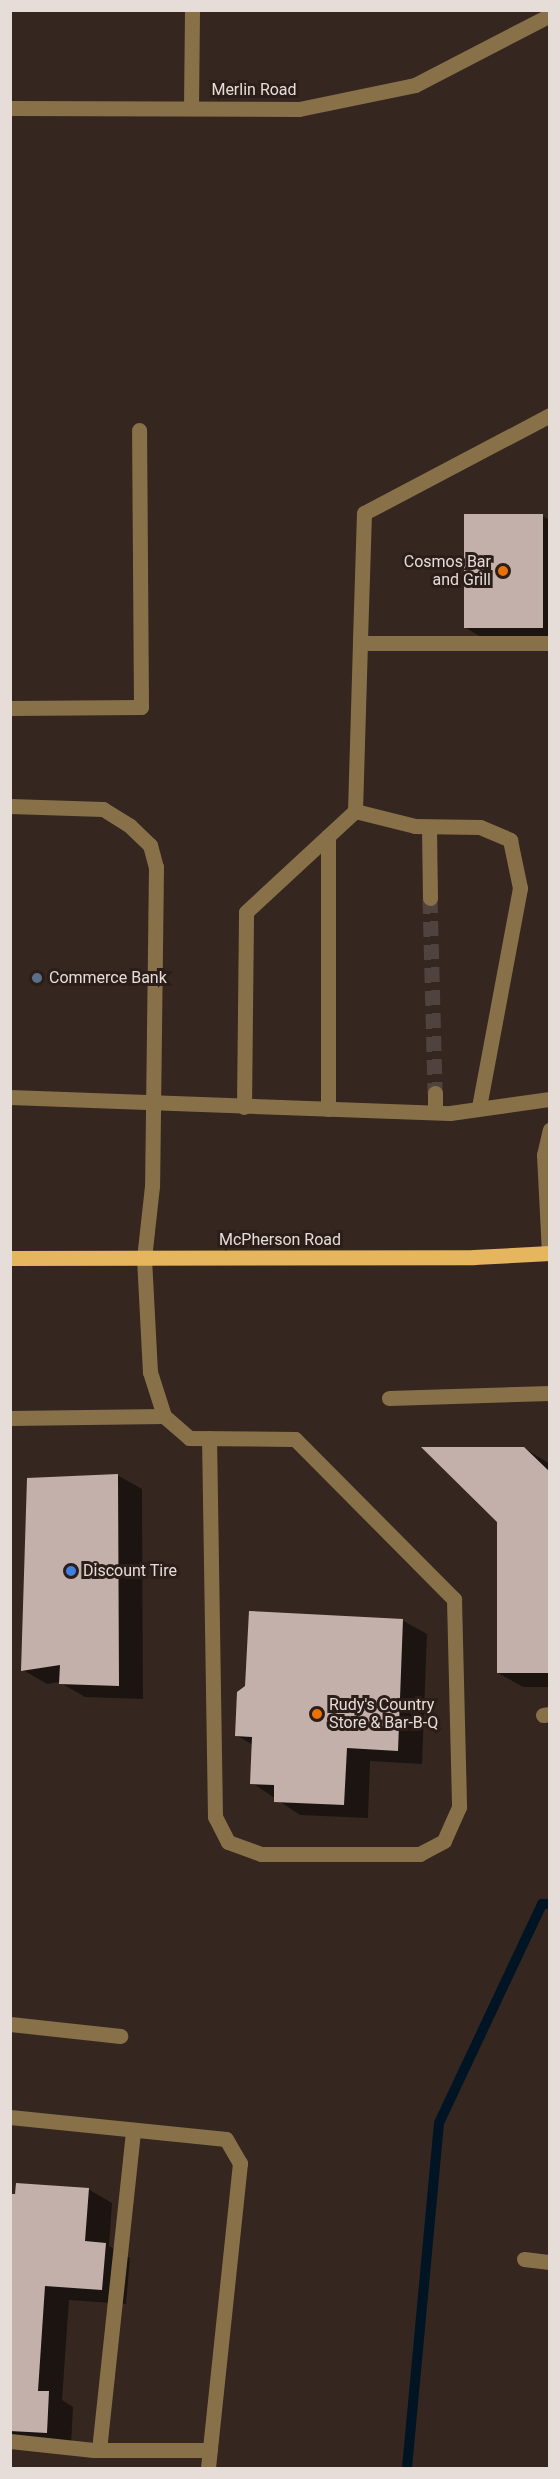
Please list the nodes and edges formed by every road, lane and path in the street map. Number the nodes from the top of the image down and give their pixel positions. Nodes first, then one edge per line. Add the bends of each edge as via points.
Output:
1 (192, 10) edge
2 (549, 15) edge
3 (191, 107) junction
4 (10, 108) edge
5 (549, 416) edge
6 (139, 430) dead end
7 (549, 643) edge
8 (360, 644) junction
9 (10, 708) edge
10 (10, 806) edge
11 (355, 811) junction
12 (429, 827) junction
13 (328, 836) junction
14 (430, 898) tunnel mouth
15 (435, 1093) tunnel mouth
16 (10, 1097) edge
17 (549, 1099) edge
18 (153, 1102) junction
19 (244, 1107) junction
20 (478, 1108) junction
21 (328, 1109) junction
22 (435, 1112) junction
23 (549, 1130) edge
24 (549, 1253) edge
25 (10, 1258) edge
26 (144, 1258) junction
27 (549, 1393) edge
28 (389, 1398) dead end
29 (164, 1416) junction
30 (10, 1418) edge
31 (209, 1438) junction
32 (10, 2024) edge
33 (120, 2036) dead end
34 (10, 2117) edge
35 (133, 2130) junction
36 (524, 2259) dead end
37 (549, 2262) edge
38 (10, 2441) edge
39 (99, 2450) junction
40 (210, 2450) junction
41 (208, 2469) edge

1 - 3 street
2 - 3 street, Merlin Road via 415,85 299,109
3 - 4 street, Merlin Road
5 - 8 street via 364,513
6 - 9 street via 141,707
7 - 8 street
8 - 11 street
10 - 18 street via 103,809 150,845 156,867
11 - 12 street
11 - 13 street
12 - 14 street
12 - 20 street via 480,827 510,840 520,888
13 - 19 street via 246,912
13 - 21 street
15 - 22 street
16 - 18 street
17 - 20 street
18 - 19 street
18 - 26 street via 152,1186
19 - 21 street
20 - 22 street
21 - 22 street
23 - 24 street via 544,1155
24 - 26 main road, McPherson Road via 474,1257
25 - 26 main road, McPherson Road
26 - 29 street via 150,1372
27 - 28 street
29 - 30 street
29 - 31 street via 189,1438
31 - 31 street via 295,1439 454,1599 459,1807 444,1841 420,1854 261,1854 228,1842 215,1817
32 - 33 street
34 - 35 street
35 - 39 street
35 - 40 street via 226,2139 240,2163
36 - 37 street
38 - 39 street
39 - 40 street
40 - 41 street

